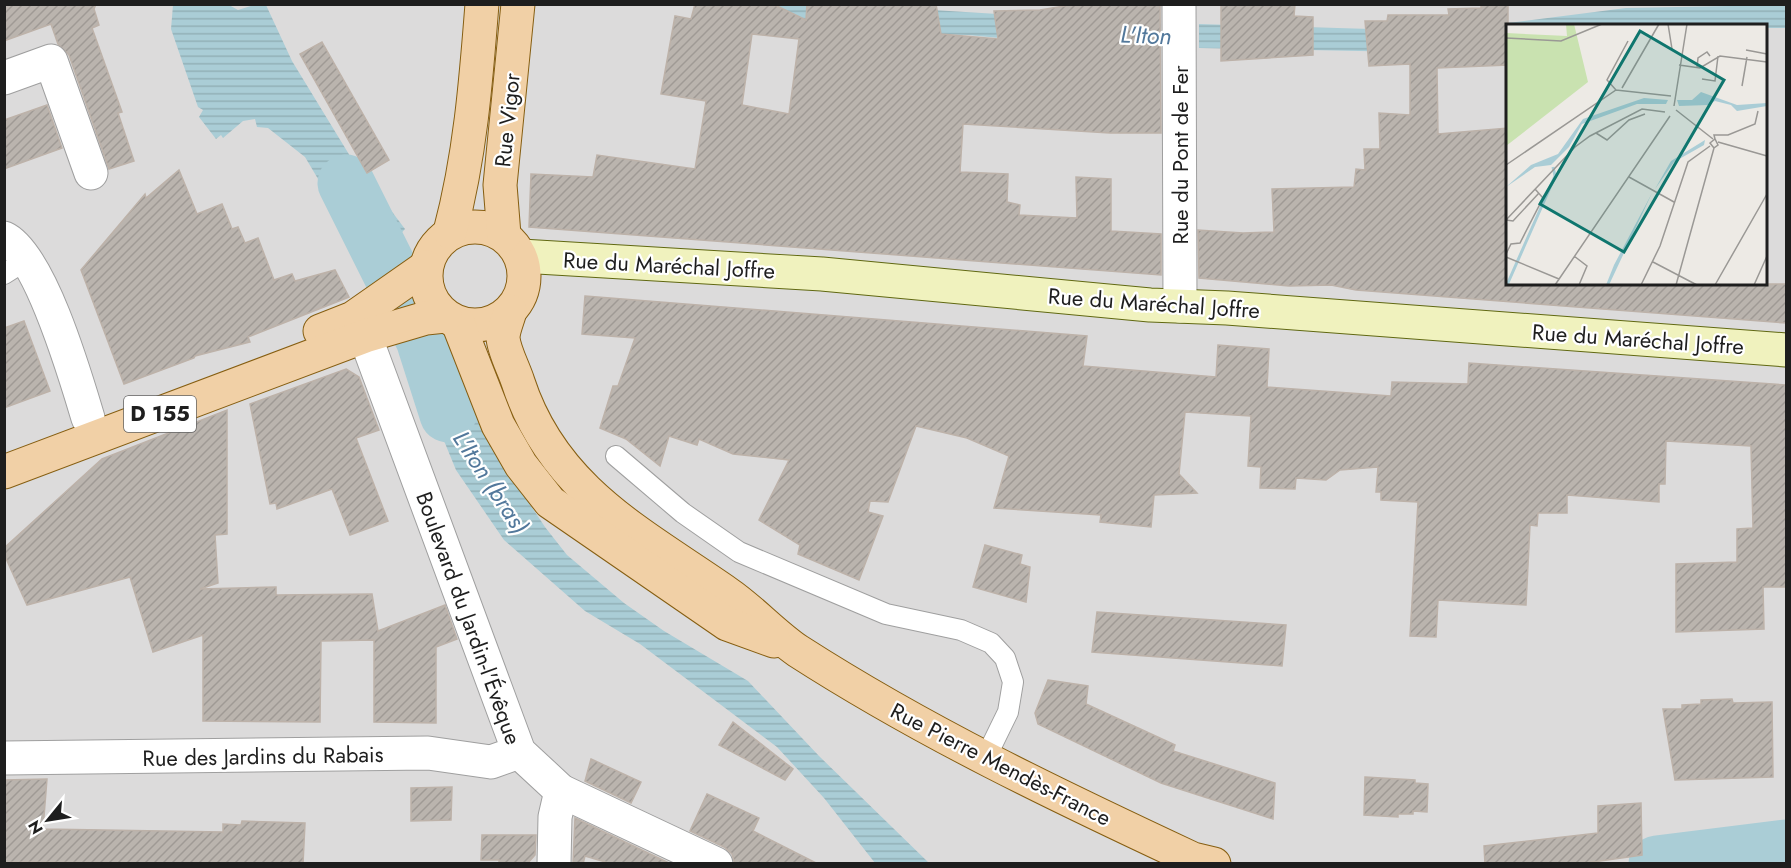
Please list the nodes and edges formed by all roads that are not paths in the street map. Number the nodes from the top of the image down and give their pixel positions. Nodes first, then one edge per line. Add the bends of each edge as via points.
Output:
1 (482, 4) edge
2 (518, 4) edge
3 (1180, 26) edge
4 (4, 78) edge
5 (91, 173) dead end
6 (450, 232) junction
7 (512, 245) junction
8 (12, 258) edge
9 (417, 274) junction
10 (1180, 306) junction
11 (510, 311) junction
12 (443, 319) junction
13 (367, 328) junction
14 (1786, 350) edge
15 (88, 418) junction
16 (4, 448) edge
17 (616, 456) dead end
18 (4, 472) edge
19 (795, 649) junction
20 (519, 752) junction
21 (4, 758) edge
22 (985, 759) junction
23 (561, 791) junction
24 (554, 864) edge
25 (716, 864) edge
26 (1214, 864) edge

1 - 6 main road, Rue Vigor via 472,127
2 - 7 main road, Rue Vigor via 500,185
3 - 10 street, Rue du Pont de Fer
4 - 5 street via 51,61
6 - 7 main road via 478,226
6 - 9 main road via 434,247
7 - 10 main road, Rue du Maréchal Joffre
7 - 11 main road via 525,275 522,294
8 - 15 street via 40,281
9 - 12 main road
9 - 13 main road, D 155
10 - 14 main road, Rue du Maréchal Joffre
11 - 12 main road via 486,325
11 - 19 main road, Rue Pierre Mendès-France via 503,338 521,392 562,465 598,504 729,594
12 - 13 main road, D 155
12 - 19 main road, Rue Pierre Mendès-France via 521,465 550,502 727,624
13 - 15 main road, D 155
13 - 18 main road, D 155
13 - 20 street, Boulevard du Jardin-l'Évêque
15 - 16 main road, D 155
17 - 22 lane via 683,513 739,552 886,614 961,630 991,643 1005,658 1013,682 1008,712
19 - 22 main road, Rue Pierre Mendès-France via 909,719
20 - 21 street, Rue des Jardins du Rabais via 491,762 428,753
20 - 23 street, Boulevard du Jardin-l'Évêque
22 - 26 main road, Rue Pierre Mendès-France via 1183,854
23 - 24 street via 555,817
23 - 25 street, Boulevard du Jardin-l'Évêque

